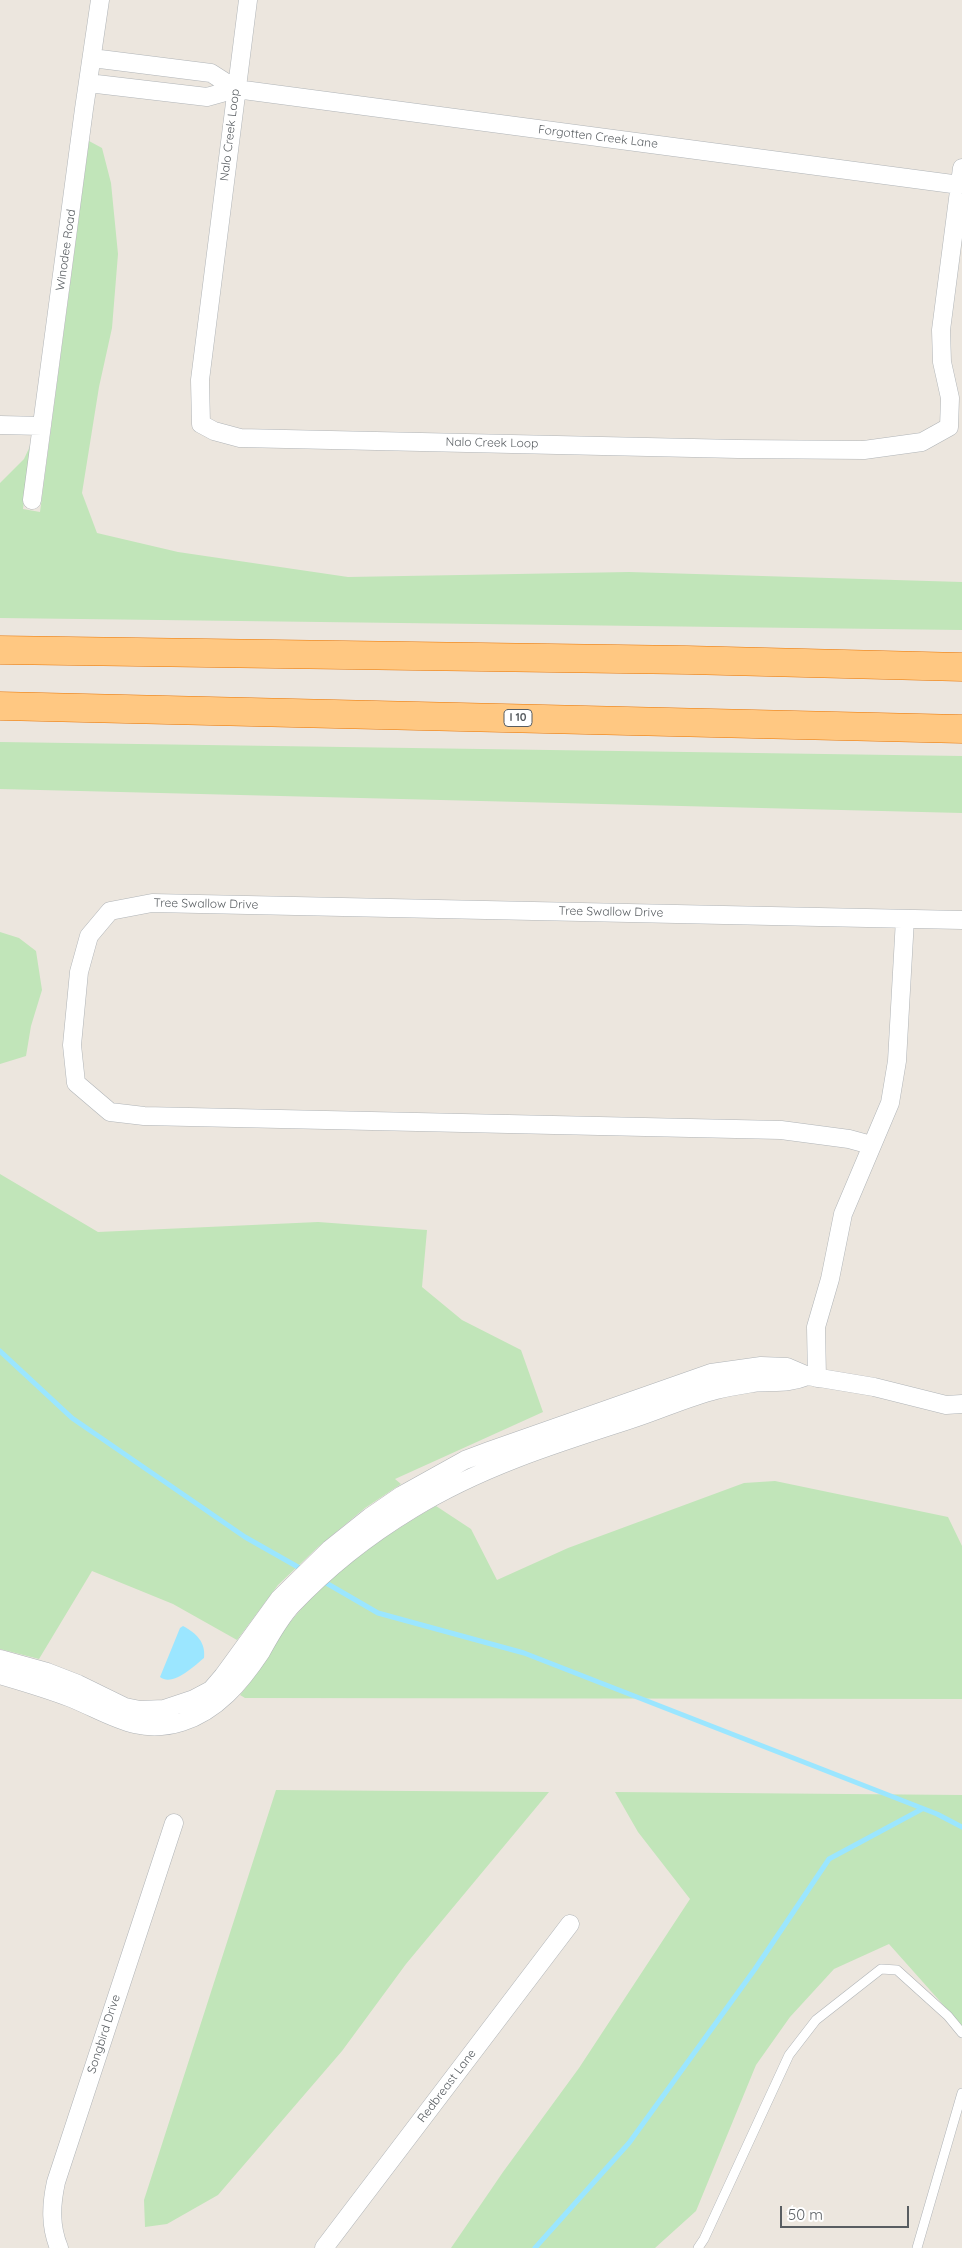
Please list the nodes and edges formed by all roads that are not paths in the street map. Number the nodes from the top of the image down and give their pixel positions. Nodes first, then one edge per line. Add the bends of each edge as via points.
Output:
1 (100, 0) edge
2 (248, 0) edge
3 (92, 58) junction
4 (88, 83) junction
5 (236, 89) junction
6 (961, 177) edge
7 (0, 425) edge
8 (42, 426) junction
9 (32, 500) dead end
10 (0, 650) edge
11 (962, 667) edge
12 (0, 706) edge
13 (962, 729) edge
14 (905, 918) junction
15 (962, 920) edge
16 (871, 1144) junction
17 (813, 1377) junction
18 (679, 1384) junction
19 (684, 1401) junction
20 (962, 1404) edge
21 (570, 1431) junction
22 (0, 1659) edge
23 (0, 1675) edge
24 (76, 1691) junction
25 (174, 1823) dead end
26 (570, 1924) dead end
27 (962, 2032) edge
28 (962, 2093) edge
29 (59, 2248) edge
30 (324, 2248) edge
31 (698, 2248) edge
32 (918, 2248) edge

1 - 3 street, Winodee Road
2 - 5 street, Nalo Creek Loop
3 - 4 street, Winodee Road
3 - 5 street, Forgotten Creek Lane via 211,73
4 - 5 street, Forgotten Creek Lane via 207,96
4 - 8 street, Winodee Road
5 - 6 street, Forgotten Creek Lane
5 - 6 street, Nalo Creek Loop via 200,380 201,424 240,438 777,450 864,450 922,442 949,427 950,398 942,362 942,330
7 - 8 street
8 - 9 street, Winodee Road
10 - 11 highway
12 - 13 highway, I 10
14 - 15 street, Tree Swallow Drive
14 - 16 street via 897,1062 890,1103
14 - 16 street, Tree Swallow Drive via 152,902 110,911 88,936 79,972 72,1045 76,1083 110,1112 144,1116 781,1130
16 - 17 street via 844,1214 816,1327
17 - 18 street via 788,1367 761,1366 711,1373
17 - 19 street via 792,1382 754,1383
17 - 20 street via 874,1387 946,1405
18 - 19 street
18 - 21 street
19 - 21 street
21 - 24 street via 453,1486 337,1554 285,1602 244,1676 216,1705 182,1722 155,1727 117,1720
22 - 24 street via 47,1672
23 - 24 street
25 - 29 street, Songbird Drive via 56,2182 52,2224
26 - 30 street, Redbreast Lane
27 - 31 lane via 897,1970 881,1969 816,2020 789,2055
28 - 32 lane

